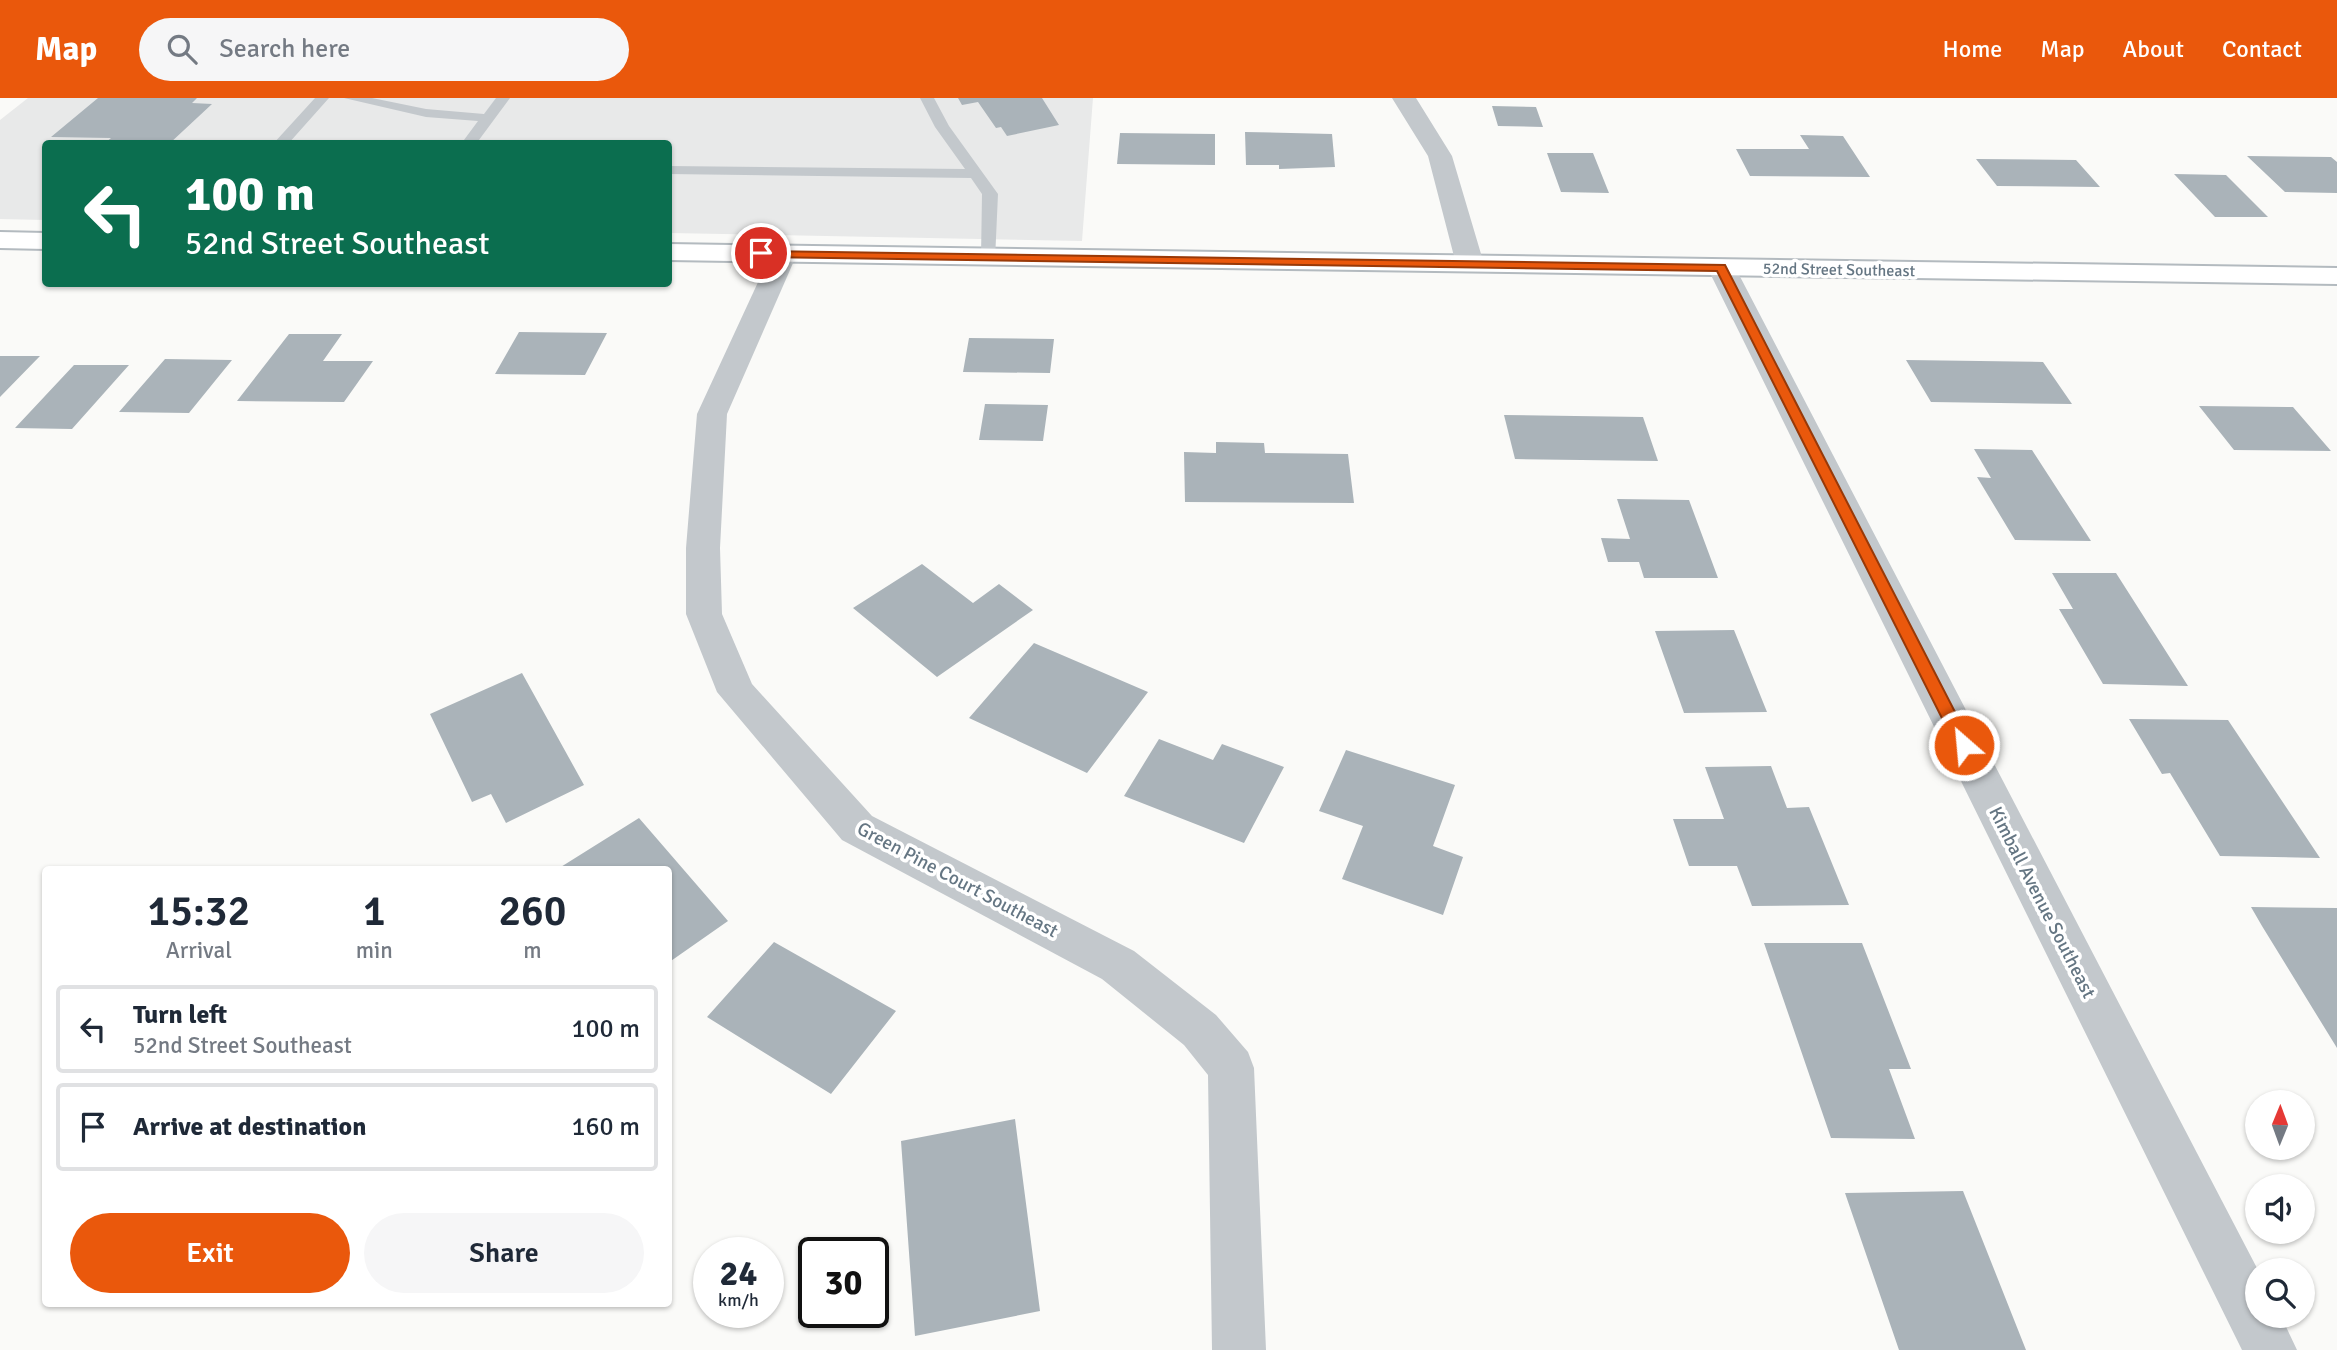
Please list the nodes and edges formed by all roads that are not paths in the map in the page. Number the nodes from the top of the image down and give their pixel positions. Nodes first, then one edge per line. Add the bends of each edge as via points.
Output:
1 (322, 98) edge
2 (351, 98) edge
3 (503, 98) edge
4 (927, 98) edge
5 (1404, 98) edge
6 (488, 118) junction
7 (284, 140) edge
8 (471, 140) edge
9 (672, 170) edge
10 (974, 174) junction
11 (0, 240) edge
12 (42, 241) edge
13 (672, 252) edge
14 (784, 254) junction
15 (989, 257) junction
16 (1470, 264) junction
17 (1721, 267) junction
18 (2337, 276) edge
19 (1238, 1350) edge
20 (2270, 1350) edge

1 - 7 lane
2 - 6 lane via 426,113
3 - 6 lane
4 - 10 lane
5 - 16 street via 1440,156
6 - 8 lane
9 - 10 lane
10 - 15 lane via 990,194
11 - 12 main road
13 - 14 main road, 52nd Street Southeast
14 - 15 main road, 52nd Street Southeast
14 - 19 street, Green Pine Court Southeast via 712,414 703,548 704,614 736,692 857,828 1118,965 1200,1030 1231,1068
15 - 16 main road, 52nd Street Southeast
16 - 17 main road, 52nd Street Southeast
17 - 18 main road, 52nd Street Southeast
17 - 20 street, Kimball Avenue Southeast

